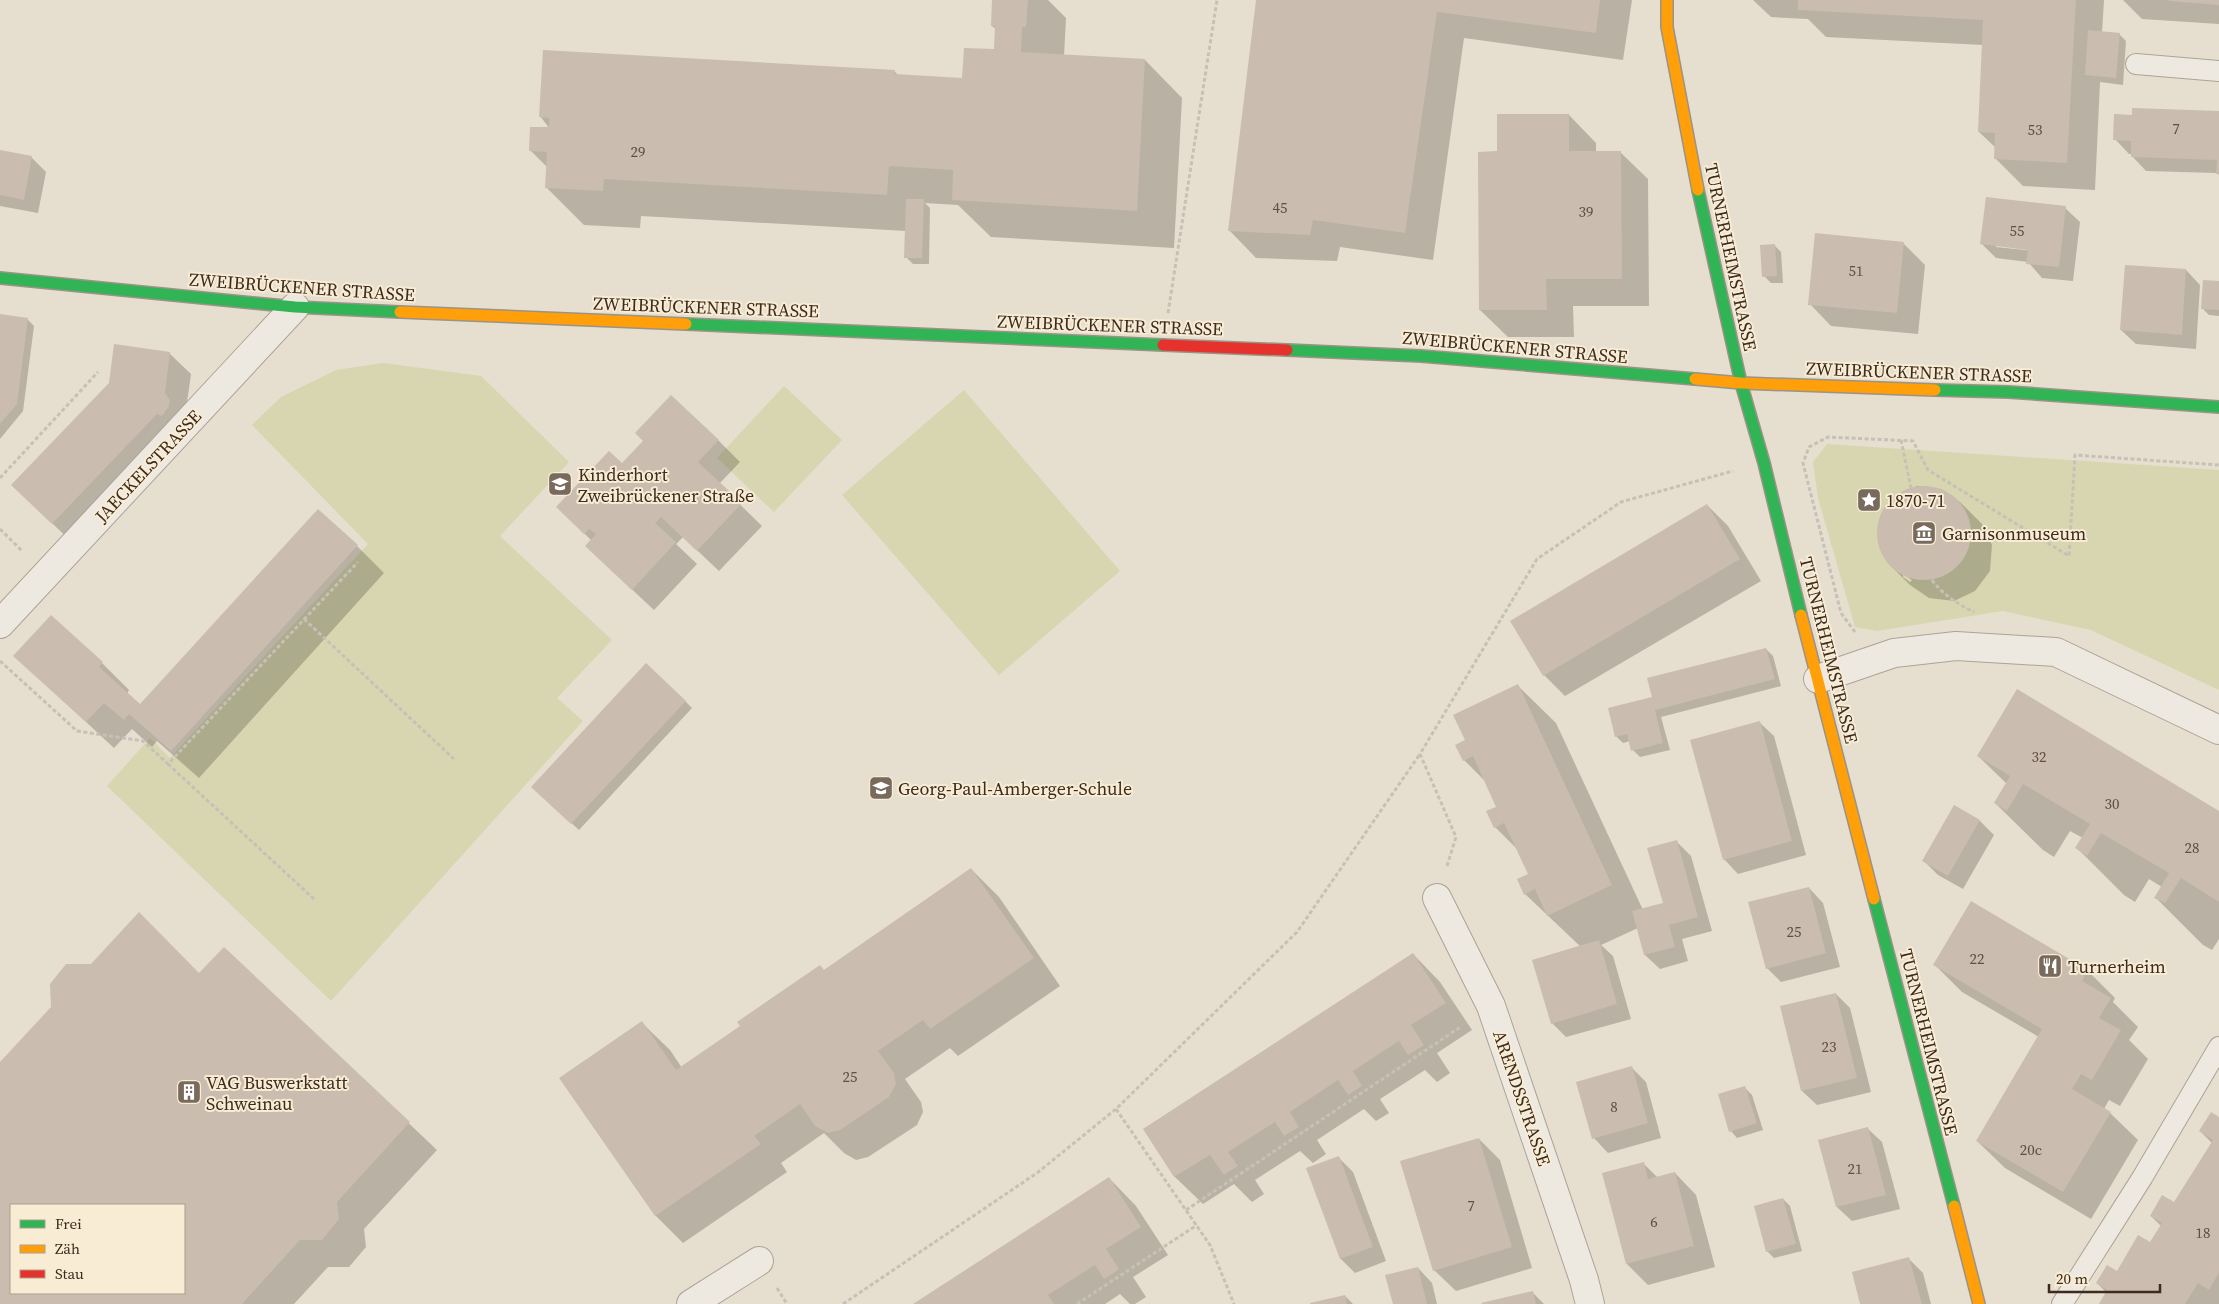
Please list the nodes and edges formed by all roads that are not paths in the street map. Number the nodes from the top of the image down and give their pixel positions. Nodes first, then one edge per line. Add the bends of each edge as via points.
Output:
1 (1667, 0) edge
2 (2136, 64) dead end
3 (2219, 71) edge
4 (0, 278) edge
5 (296, 307) junction
6 (1741, 383) junction
7 (2219, 407) edge
8 (0, 624) edge
9 (1818, 679) junction
10 (2219, 730) edge
11 (1437, 898) road end
12 (2219, 1047) edge
13 (759, 1261) dead end
14 (691, 1304) edge
15 (1590, 1304) edge
16 (1979, 1304) edge
17 (2062, 1304) edge

1 - 6 street, TURNERHEIMSTRASSE via 1667,27 1693,167
2 - 3 lane
4 - 5 street, ZWEIBRÜCKENER STRASSE
5 - 6 street, ZWEIBRÜCKENER STRASSE via 1421,356
5 - 8 street, JAECKELSTRASSE
6 - 7 street, ZWEIBRÜCKENER STRASSE via 2008,392
6 - 9 street, TURNERHEIMSTRASSE
9 - 10 street via 1894,653 1956,646 2056,652
9 - 16 street, TURNERHEIMSTRASSE
11 - 15 street, ARENDSSTRASSE via 1491,1006
12 - 17 lane via 2142,1178
13 - 14 street

